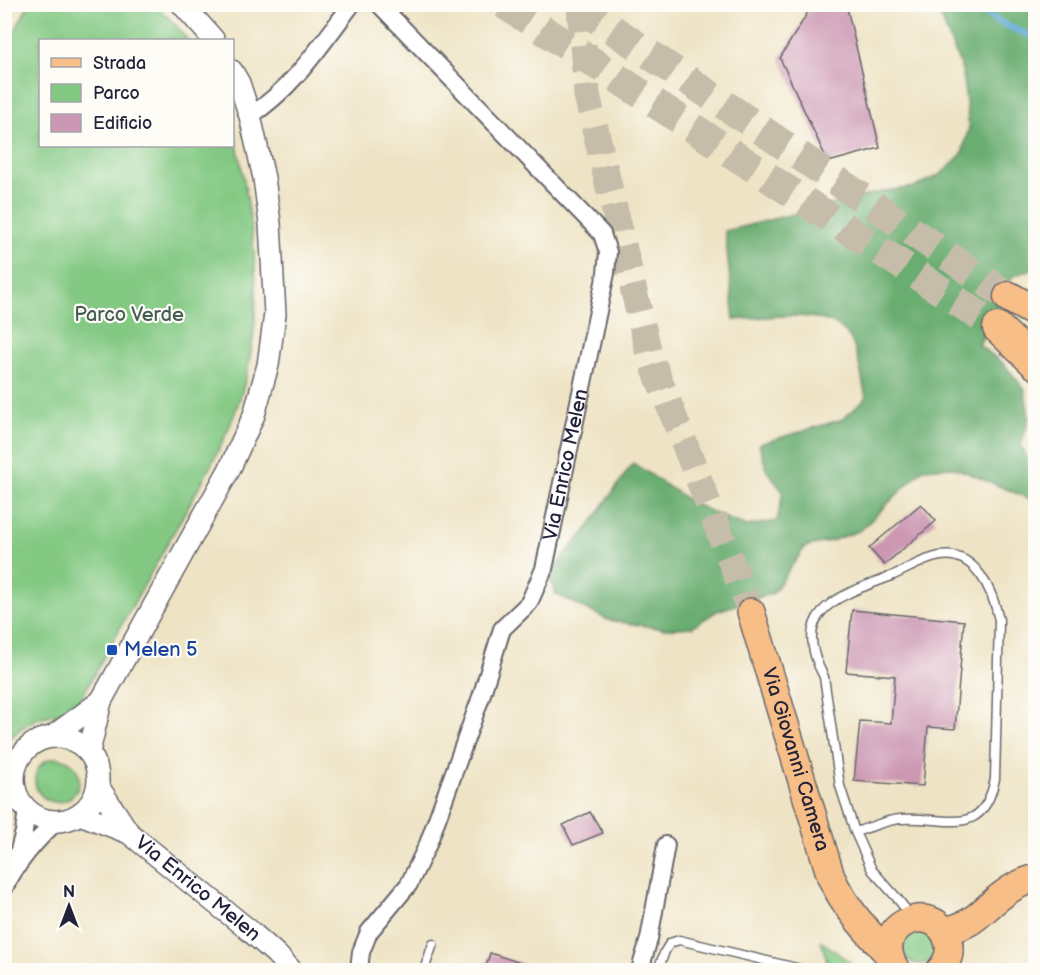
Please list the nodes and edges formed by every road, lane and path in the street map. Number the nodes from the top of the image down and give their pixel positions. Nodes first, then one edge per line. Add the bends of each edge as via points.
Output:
1 (182, 4) edge
2 (352, 4) edge
3 (379, 4) edge
4 (213, 39) edge
5 (234, 74) edge
6 (250, 116) junction
7 (1009, 297) tunnel mouth
8 (1035, 312) edge
9 (1035, 351) edge
10 (1035, 364) edge
11 (751, 612) tunnel mouth
12 (101, 701) junction
13 (52, 737) junction
14 (89, 752) junction
15 (98, 786) junction
16 (10, 792) edge
17 (27, 809) junction
18 (80, 814) junction
19 (57, 821) junction
20 (855, 832) junction
21 (129, 833) junction
22 (666, 845) dead end
23 (14, 868) junction
24 (1035, 878) edge
25 (4, 888) edge
26 (846, 905) junction
27 (905, 924) junction
28 (944, 931) junction
29 (433, 944) dead end
30 (893, 963) edge
31 (291, 970) edge
32 (359, 970) edge
33 (424, 970) edge
34 (640, 970) edge
35 (658, 970) edge
36 (805, 970) edge
37 (940, 970) edge

1 - 4 street
2 - 6 street via 301,71 278,96
3 - 32 street, Via Enrico Melen via 602,234 608,252 544,569 529,603 502,629 428,844 408,884 369,932
5 - 6 street
6 - 12 street via 264,178 274,290 271,347 262,390 229,470
7 - 8 highway
9 - 10 highway via 998,328
11 - 26 main road, Via Giovanni Camera via 831,877
12 - 13 street
12 - 14 street
13 - 14 street via 73,741
13 - 16 street via 24,752
14 - 15 street via 98,769
15 - 18 street via 92,801
15 - 21 street, Via Enrico Melen
16 - 17 street
17 - 19 street via 38,817
17 - 23 street
18 - 19 street
18 - 21 street, Via Enrico Melen
19 - 23 street
20 - 20 lane via 898,819 961,822 982,813 991,798 995,779 999,620 986,580 957,557 941,556 852,590 834,600 814,625 810,641 824,677 840,786
20 - 27 lane via 872,870 897,898
21 - 31 street, Via Enrico Melen via 250,931
22 - 34 street
23 - 25 street
24 - 28 main road via 1005,892 965,926
26 - 27 main road via 879,922
26 - 30 main road, Via Giovanni Camera
27 - 28 main road via 929,920
27 - 30 main road via 889,945
28 - 37 main road via 948,957
29 - 33 lane
35 - 36 lane via 670,943 679,940

